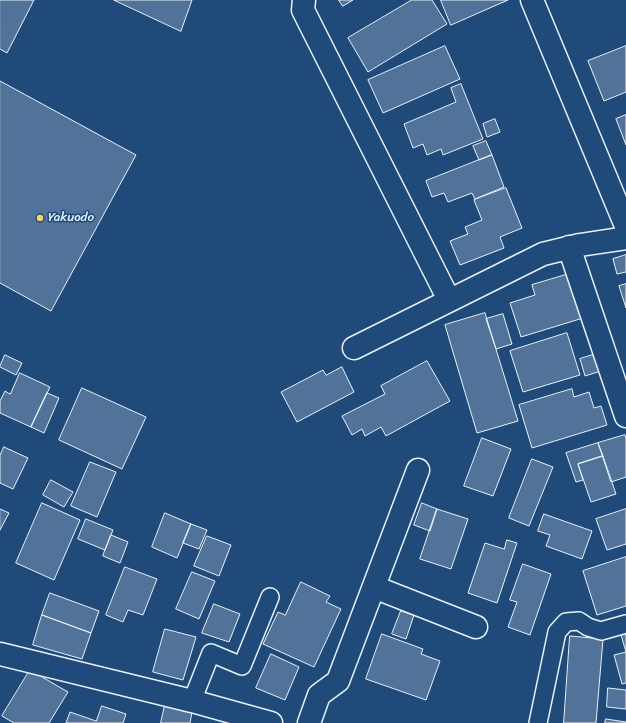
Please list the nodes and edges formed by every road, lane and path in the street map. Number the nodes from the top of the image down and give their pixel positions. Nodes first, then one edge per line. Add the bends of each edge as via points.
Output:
1 (304, 0) edge
2 (532, 0) edge
3 (626, 226) edge
4 (626, 238) edge
5 (569, 247) junction
6 (449, 300) junction
7 (354, 348) dead end
8 (626, 416) edge
9 (418, 470) dead end
10 (374, 587) junction
11 (270, 597) dead end
12 (626, 624) edge
13 (476, 627) dead end
14 (0, 654) edge
15 (192, 701) junction
16 (271, 723) edge
17 (309, 723) edge
18 (538, 723) edge

1 - 6 street via 303,10
2 - 3 street
4 - 5 street
5 - 6 street via 543,254
5 - 8 street
6 - 7 street
9 - 10 street
10 - 13 street
10 - 17 street via 338,681 319,695
11 - 15 lane via 242,666 211,653
12 - 18 lane via 601,631 579,621 566,622 557,632
14 - 15 street
15 - 16 street

